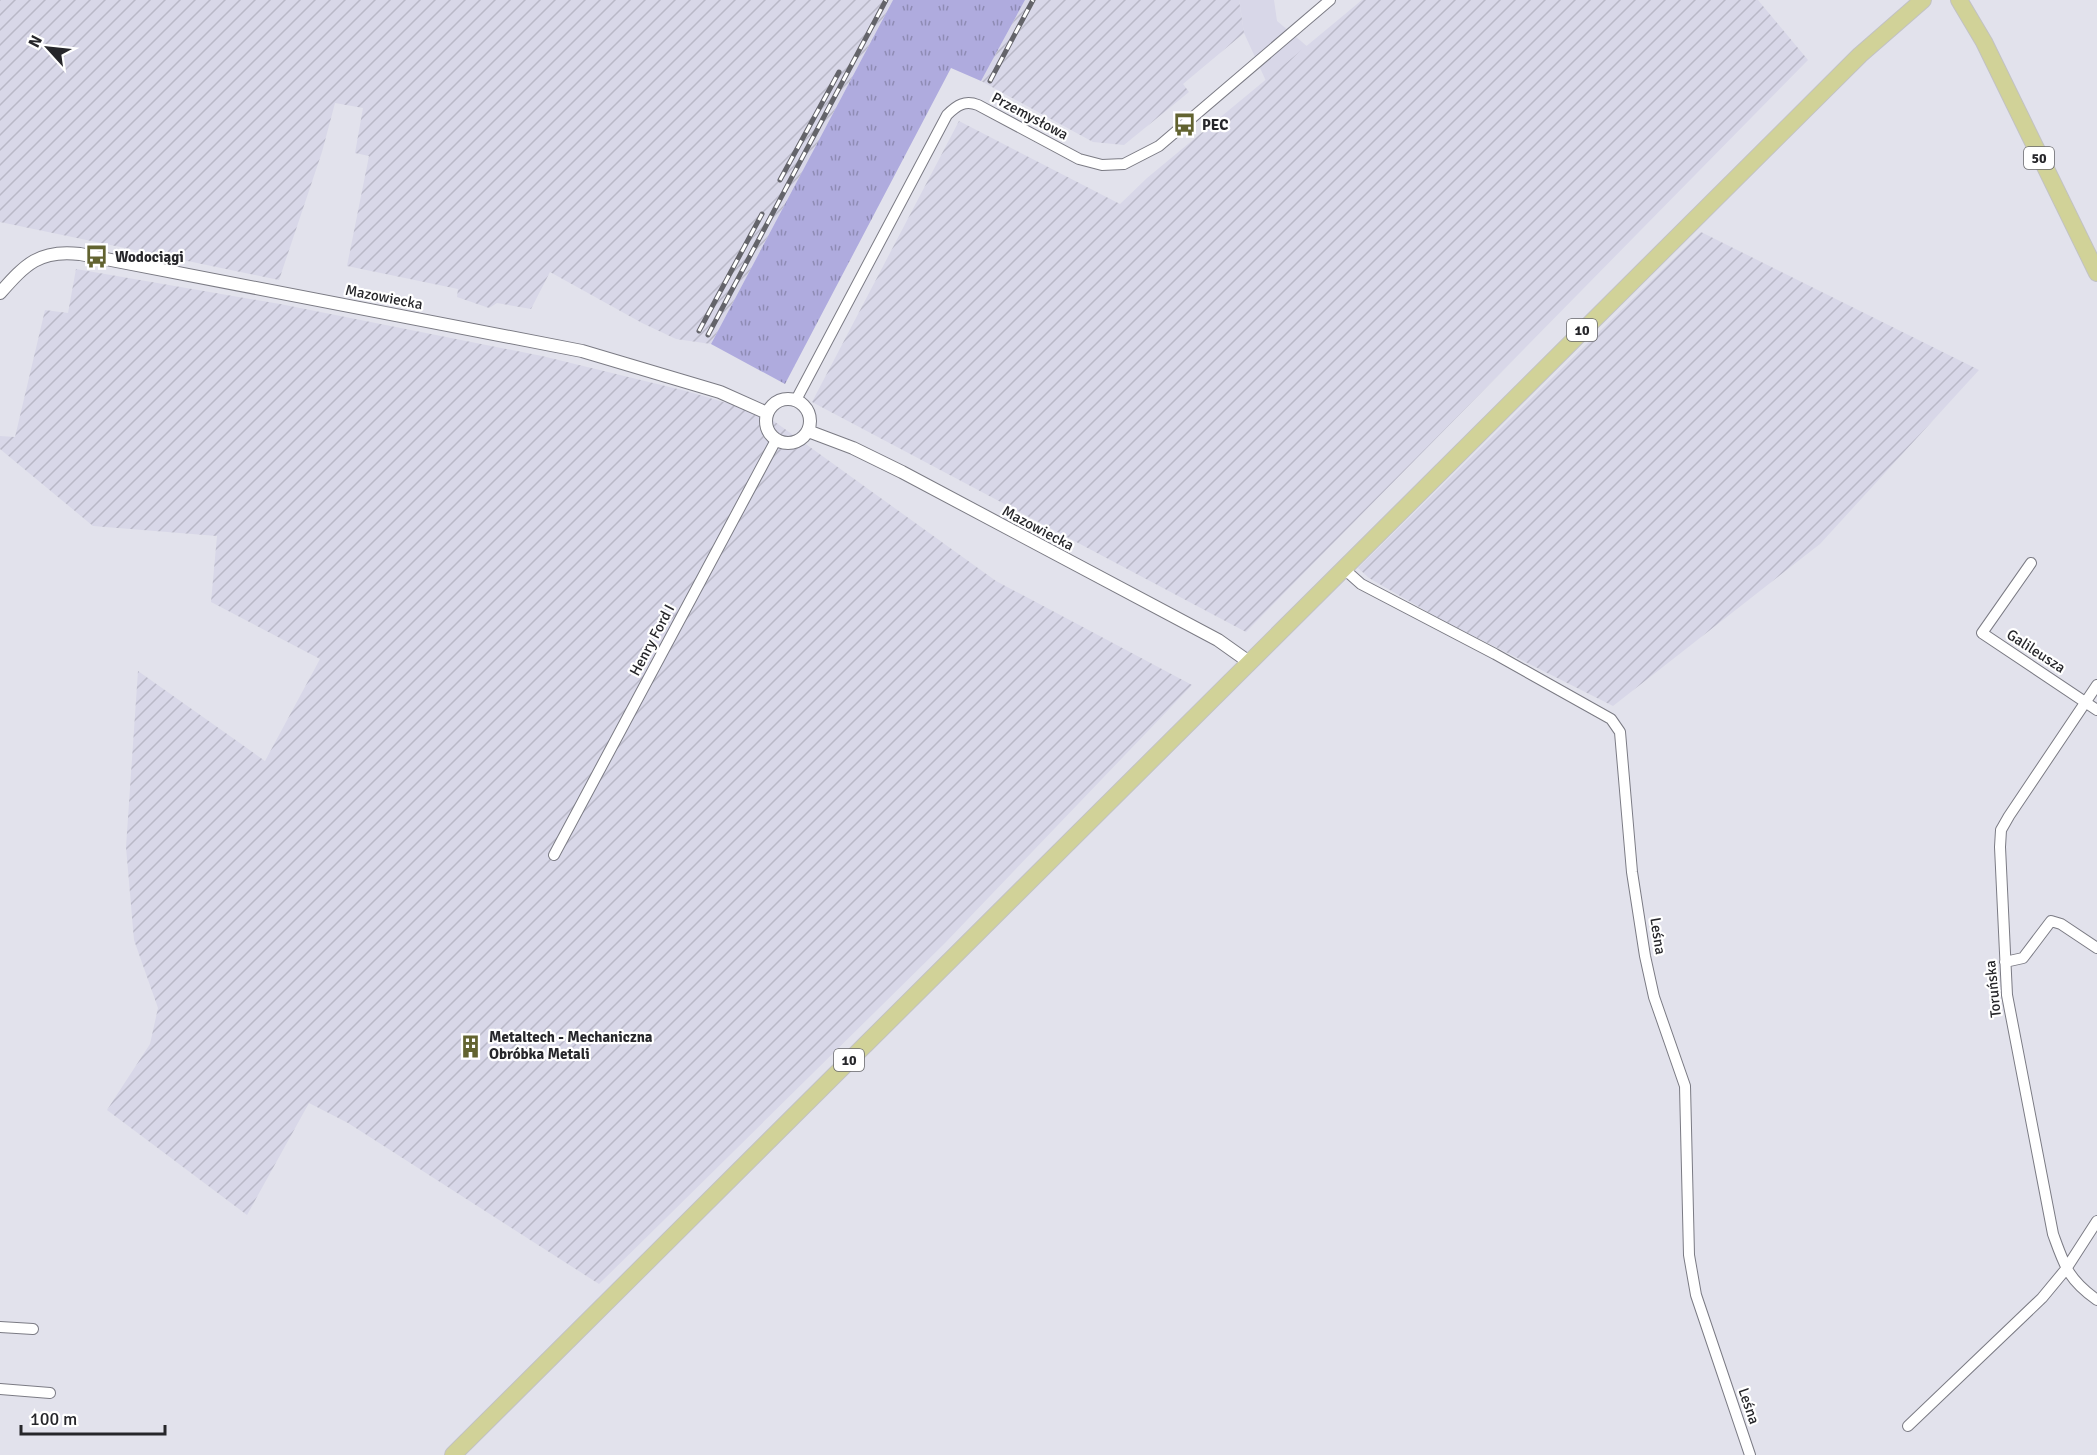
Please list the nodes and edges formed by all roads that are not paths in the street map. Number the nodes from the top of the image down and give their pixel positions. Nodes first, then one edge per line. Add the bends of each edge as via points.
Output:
1 (1330, 0) edge
2 (1907, 0) edge
3 (1923, 0) edge
4 (1959, 0) edge
5 (1970, 0) edge
6 (1984, 42) junction
7 (1860, 54) junction
8 (2097, 273) edge
9 (0, 293) edge
10 (796, 400) junction
11 (767, 413) junction
12 (808, 431) junction
13 (776, 440) junction
14 (2031, 563) dead end
15 (1343, 568) junction
16 (1249, 662) junction
17 (2097, 685) edge
18 (2085, 702) junction
19 (2097, 710) edge
20 (554, 855) dead end
21 (2097, 948) edge
22 (2005, 962) junction
23 (2097, 1221) edge
24 (2066, 1269) junction
25 (2097, 1300) edge
26 (0, 1327) edge
27 (33, 1329) dead end
28 (0, 1389) edge
29 (50, 1393) dead end
30 (1908, 1426) dead end
31 (453, 1455) edge
32 (1750, 1455) edge

1 - 10 street, Przemysłowa via 1159,146 1124,164 1102,165 1079,159 978,105 971,102 956,106 947,114
2 - 7 main road, 10
3 - 7 main road, 10
4 - 6 main road, 50
5 - 6 main road, 50
6 - 8 main road, 50
7 - 15 main road, 10
9 - 11 street, Mazowiecka via 18,271 35,260 59,253 80,254 586,352 720,392
10 - 11 street via 779,400
10 - 12 street via 810,416
11 - 13 street via 768,430
12 - 13 street via 798,441
12 - 16 street, Mazowiecka via 900,471 1218,640
13 - 20 street, Henry Ford I
14 - 18 street, Galileusza via 1982,633
15 - 16 main road, 10
15 - 32 street, Leśna via 1362,584 1611,719 1620,732 1632,872 1645,956 1654,997 1685,1086 1692,1275
16 - 31 main road, 10
17 - 18 street, Toruńska
18 - 19 street
18 - 22 street, Toruńska via 2001,830
21 - 22 street via 2051,921 2023,958
22 - 24 street, Toruńska via 2021,1074 2053,1234
23 - 24 street
24 - 25 street, Toruńska via 2077,1286
24 - 30 street via 2042,1298
26 - 27 street
28 - 29 street

